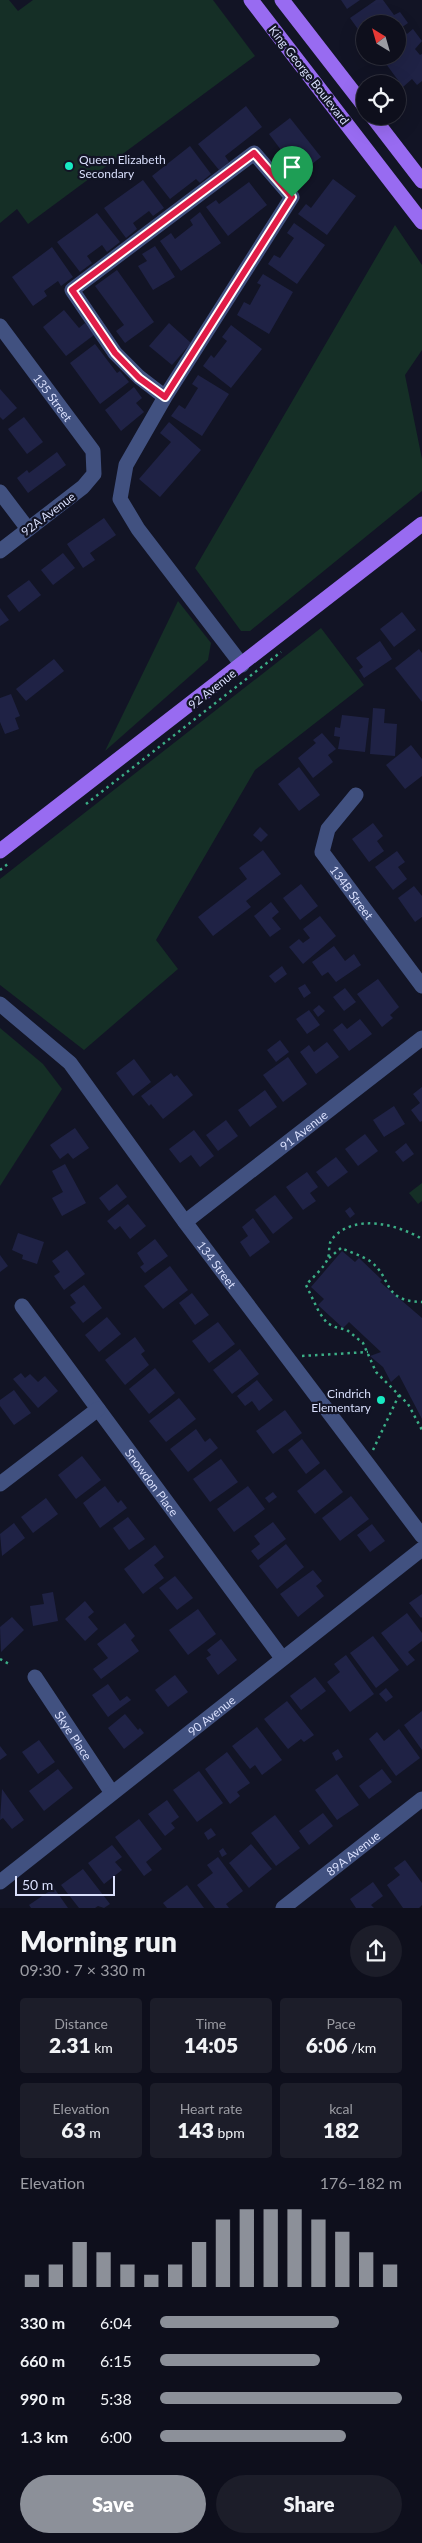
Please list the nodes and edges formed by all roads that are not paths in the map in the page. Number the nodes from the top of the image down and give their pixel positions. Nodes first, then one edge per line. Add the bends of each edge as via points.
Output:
1 (251, 0) edge
2 (282, 0) edge
3 (356, 95) edge
4 (379, 125) edge
5 (422, 181) edge
6 (422, 222) edge
7 (0, 326) edge
8 (165, 397) junction
9 (94, 474) joint
10 (0, 492) edge
11 (422, 524) edge
12 (28, 529) junction
13 (0, 551) edge
14 (242, 665) junction
15 (356, 795) dead end
16 (0, 851) edge
17 (422, 986) edge
18 (0, 1004) edge
19 (422, 1038) edge
20 (185, 1222) junction
21 (22, 1306) dead end
22 (98, 1409) junction
23 (0, 1484) edge
24 (422, 1536) edge
25 (422, 1549) edge
26 (282, 1658) junction
27 (35, 1677) dead end
28 (112, 1793) junction
29 (422, 1799) edge
30 (0, 1882) edge
31 (283, 1908) edge

1 - 6 main road, King George Boulevard
2 - 3 main road, King George Boulevard
4 - 5 main road
7 - 9 street, 135 Street via 93,451
8 - 8 street via 292,197 254,153 72,290 115,353 139,378
8 - 14 street via 126,465 120,499 138,529
9 - 12 street, 92A Avenue via 83,487
10 - 12 street
11 - 14 main road, 92 Avenue
12 - 13 street, 92A Avenue
14 - 16 main road, 92 Avenue
15 - 17 street, 134B Street via 328,829 322,852
18 - 20 street, 134 Street via 70,1063
19 - 20 street, 91 Avenue
20 - 24 street, 134 Street
21 - 22 street, Snowdon Place
22 - 23 street
22 - 26 street, Snowdon Place
25 - 26 street, 90 Avenue
26 - 28 street, 90 Avenue
27 - 28 street, Skye Place
28 - 30 street, 90 Avenue
29 - 31 street, 89A Avenue

